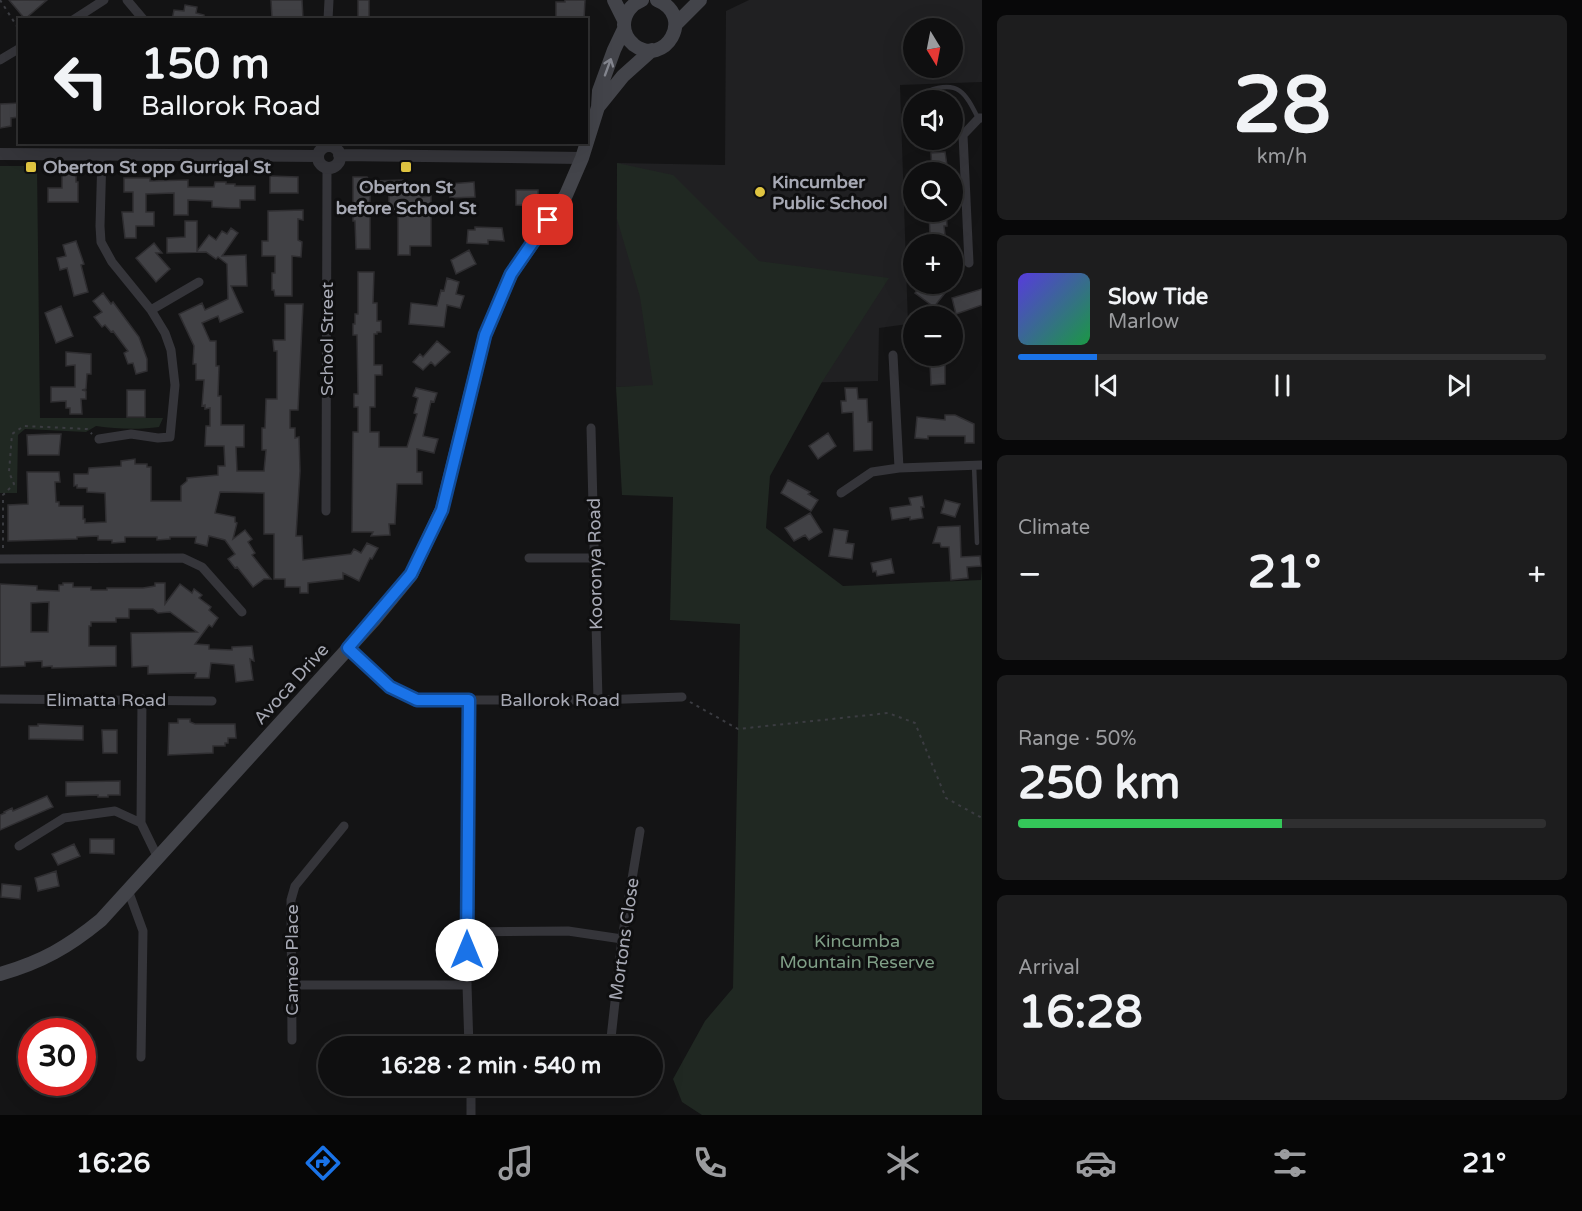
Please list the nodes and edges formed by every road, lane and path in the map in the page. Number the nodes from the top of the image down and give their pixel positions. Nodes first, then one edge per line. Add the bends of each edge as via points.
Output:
1 (0, 0) edge
2 (104, 0) edge
3 (128, 0) edge
4 (328, 0) edge
5 (614, 0) edge
6 (642, 0) edge
7 (661, 0) edge
8 (700, 0) edge
9 (77, 18) edge
10 (142, 18) edge
11 (328, 18) edge
12 (676, 24) junction
13 (624, 25) junction
14 (18, 28) edge
15 (18, 49) edge
16 (652, 50) junction
17 (0, 60) edge
18 (931, 90) edge
19 (959, 90) edge
20 (963, 94) edge
21 (598, 107) junction
22 (980, 118) edge
23 (963, 135) joint
24 (588, 139) edge
25 (328, 144) edge
26 (586, 144) edge
27 (0, 154) edge
28 (102, 155) junction
29 (339, 155) junction
30 (318, 156) junction
31 (582, 158) junction
32 (327, 168) junction
33 (969, 264) dead end
34 (199, 282) dead end
35 (151, 310) junction
36 (893, 355) dead end
37 (591, 428) dead end
38 (99, 439) joint
39 (978, 465) edge
40 (899, 468) junction
41 (841, 493) dead end
42 (326, 511) dead end
43 (977, 543) dead end
44 (529, 558) dead end
45 (595, 558) junction
46 (2, 559) edge
47 (242, 612) dead end
48 (348, 648) junction
49 (682, 697) joint
50 (0, 699) edge
51 (142, 699) junction
52 (469, 700) junction
53 (598, 700) junction
54 (212, 701) dead end
55 (982, 818) edge
56 (141, 823) junction
57 (344, 826) dead end
58 (640, 831) dead end
59 (19, 846) dead end
60 (158, 858) junction
61 (128, 890) junction
62 (467, 932) junction
63 (622, 939) junction
64 (0, 974) edge
65 (292, 985) junction
66 (467, 985) junction
67 (469, 1036) edge
68 (611, 1036) edge
69 (292, 1040) dead end
70 (141, 1057) dead end
71 (471, 1096) edge
72 (471, 1115) edge

1 - 14 path
2 - 9 street
3 - 10 street
4 - 11 street
5 - 13 main road
6 - 13 main road, Avoca Drive via 631,7
7 - 12 main road via 672,10
8 - 12 main road
12 - 16 main road, Avoca Drive via 672,39
13 - 16 main road via 631,43
21 -> 13 main road, Avoca Drive via 599,91
15 - 17 street
16 - 21 main road, Avoca Drive via 623,76
18 - 19 lane via 942,86
20 - 22 lane
21 - 24 main road, Avoca Drive
22 - 23 street
23 - 33 street
25 - 29 street
25 - 30 street
26 - 31 main road, Avoca Drive
27 - 28 street
28 - 30 street
28 - 35 street via 101,242
29 - 31 street
29 - 32 street via 336,165
30 - 32 street via 320,164
31 - 48 main road, Avoca Drive via 566,195 511,274 485,335 442,510 411,574
32 - 42 street, School Street
34 - 35 street
35 - 38 street via 165,333 174,367 170,437 131,434
36 - 40 street
37 - 45 street, Kooronya Road
38 - 46 path via 87,429 24,426 12,434 9,472 14,484 3,495
39 - 40 street
39 - 43 lane
40 - 41 street via 872,472
44 - 45 street
45 - 53 street, Kooronya Road
46 - 47 street via 183,558 202,567
48 - 52 street, Ballorok Road via 390,687 417,700
48 - 60 main road, Avoca Drive
49 - 53 street, Ballorok Road
49 - 55 path via 738,729 888,713 915,723 946,798
50 - 51 street, Elimatta Road
51 - 54 street, Elimatta Road
51 - 56 street
52 - 53 street, Ballorok Road
52 - 62 street
56 - 59 street via 115,812 63,818
56 - 60 street
57 - 65 street, Cameo Place via 295,886 291,900
58 - 63 street, Mortons Close
60 - 61 main road, Avoca Drive
61 - 64 main road, Avoca Drive via 74,942 47,957
61 - 70 street via 143,931
62 - 63 street via 568,931
62 - 66 street
63 - 68 street, Mortons Close
65 - 66 street
65 - 69 street, Cameo Place
66 - 67 street
71 - 72 street

